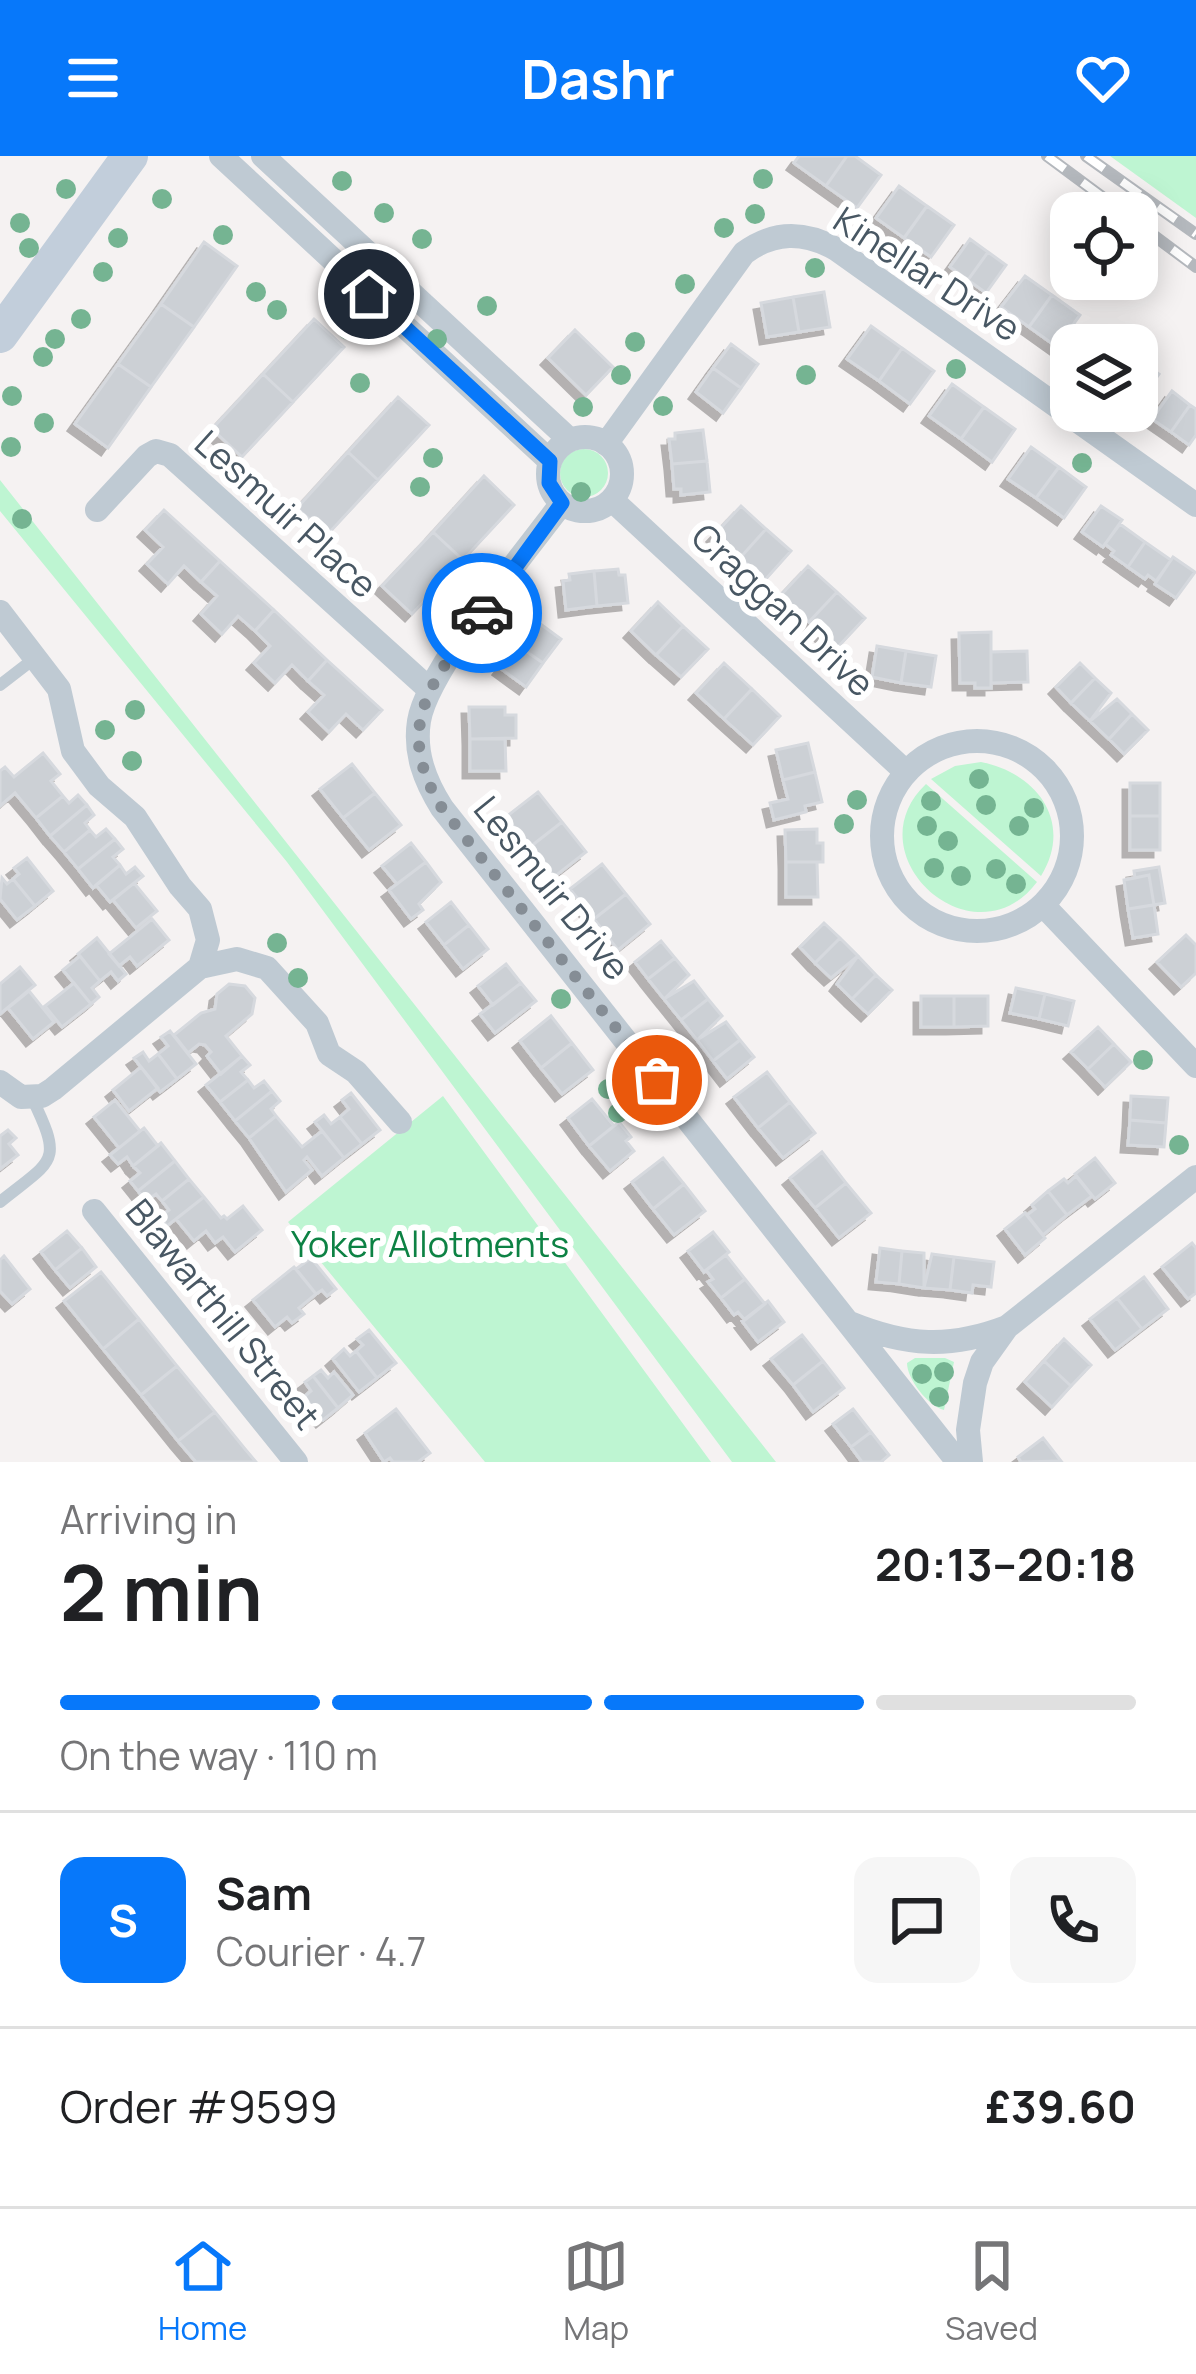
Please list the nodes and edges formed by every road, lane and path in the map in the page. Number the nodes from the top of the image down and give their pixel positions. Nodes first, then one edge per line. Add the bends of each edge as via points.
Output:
1 (130, 156) edge
2 (221, 156) edge
3 (263, 156) edge
4 (0, 335) edge
5 (570, 440) junction
6 (606, 444) junction
7 (550, 461) junction
8 (612, 500) junction
9 (562, 503) junction
10 (1196, 505) edge
11 (97, 510) dead end
12 (0, 612) edge
13 (35, 657) junction
14 (0, 685) edge
15 (429, 689) junction
16 (906, 772) junction
17 (1043, 905) junction
18 (200, 968) junction
19 (1196, 1066) edge
20 (0, 1082) edge
21 (32, 1098) junction
22 (400, 1122) dead end
23 (1196, 1177) edge
24 (0, 1202) edge
25 (94, 1211) dead end
26 (848, 1322) junction
27 (1007, 1327) junction
28 (296, 1462) edge
29 (958, 1462) edge
30 (971, 1462) edge

1 - 4 street
2 - 7 street
3 - 5 street
5 - 6 street
5 - 7 street
6 - 8 street via 622,471
6 - 10 street, Kinellar Drive via 744,253 776,237 800,236 836,249
7 - 9 street via 549,483
8 - 9 street via 582,511
8 - 16 street, Craggan Drive
9 - 15 street, Lesmuir Drive
11 - 15 street, Lesmuir Place via 147,456 170,455
12 - 13 street
13 - 14 lane
13 - 18 street via 64,698 73,751 135,817 200,909 208,940
15 - 26 street, Lesmuir Drive via 418,753 442,808
16 - 17 street via 882,833 888,872 902,895 944,926 970,932 1022,921
16 - 17 street via 937,750 974,740 1000,743 1044,767 1070,812 1073,837 1070,862
17 - 19 street
18 - 21 street
18 - 22 street via 237,959 267,968 317,1023 329,1054
20 - 21 street
21 - 24 lane via 52,1153
23 - 27 street
25 - 28 street, Blawarthill Street
26 - 27 street via 921,1344 957,1343
26 - 29 street, Lesmuir Drive
27 - 30 street via 975,1383

